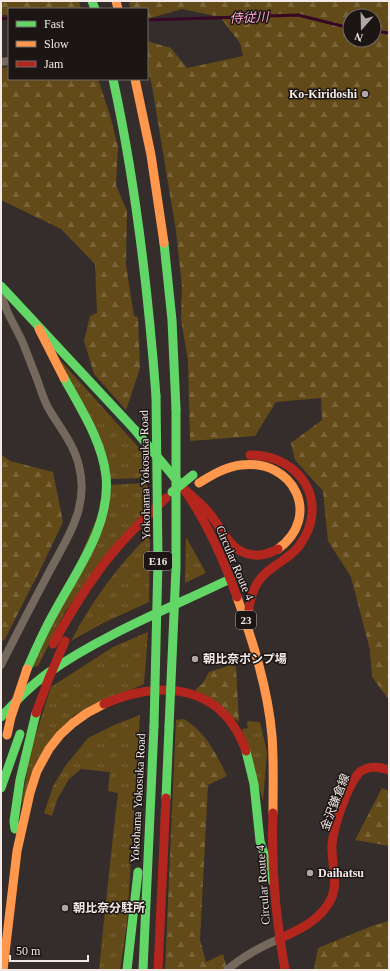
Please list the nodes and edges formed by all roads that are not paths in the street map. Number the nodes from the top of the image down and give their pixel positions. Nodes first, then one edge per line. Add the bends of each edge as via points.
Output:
1 (113, 80) edge
2 (135, 80) edge
3 (1, 286) edge
4 (1, 290) edge
5 (39, 329) junction
6 (216, 463) dead end
7 (204, 469) dead end
8 (196, 479) junction
9 (183, 488) junction
10 (168, 502) junction
11 (230, 579) junction
12 (247, 623) junction
13 (52, 647) dead end
14 (44, 664) dead end
15 (1, 665) edge
16 (31, 700) dead end
17 (1, 717) edge
18 (22, 728) dead end
19 (152, 759) junction
20 (389, 770) edge
21 (1, 788) edge
22 (18, 848) junction
23 (16, 864) junction
24 (14, 880) junction
25 (273, 882) junction
26 (1, 918) edge
27 (18, 920) dead end
28 (279, 939) junction
29 (15, 950) dead end
30 (3, 970) edge
31 (12, 970) edge
32 (127, 970) edge
33 (142, 970) edge
34 (158, 970) edge
35 (227, 970) edge
36 (285, 970) edge

1 - 19 main road, Yokohama Yokosuka Road / E16, bridge via 145,258 156,396 157,657
2 - 34 main road, E16, bridge via 155,175 163,232 173,330 176,409 173,659
3 - 5 main road, Circular Route 4 / 23
4 - 15 street via 7,313 23,343 49,409 65,434 80,467 82,497 70,535
5 - 9 main road, Circular Route 4 / 23 via 161,460
5 - 21 main road, bridge via 93,432 106,473 105,506 95,538 48,622 27,669 7,735
6 - 12 main road via 234,456 256,454 273,458 291,467 302,477 309,489 312,503 312,517 300,545 258,581 251,594
7 - 8 main road
8 - 9 main road via 242,465 256,465 283,475 298,495 300,516 297,527 290,538 276,550 265,555 253,556 242,553 226,539 211,515
8 - 10 main road
9 - 11 main road, Circular Route 4 / 23 via 203,519
10 - 13 main road via 128,536 106,560 82,594
10 - 22 main road, bridge via 94,592 69,635 49,678 26,745 14,821
11 - 12 main road, Circular Route 4 / 23
11 - 17 main road via 72,657 25,692
12 - 25 main road, Circular Route 4 / 23 via 264,683 273,740
14 - 16 main road
18 - 21 main road
19 - 32 main road
19 - 33 main road, Yokohama Yokosuka Road / E16
20 - 28 main road, 金沢鎌倉線 via 369,767 359,773 332,844 336,882 331,900 324,911 309,924
22 - 23 main road
22 - 25 main road via 28,800 40,764 64,732 82,716 122,696 163,689 180,691 214,705 227,716 238,732 249,760 260,842
23 - 24 main road
23 - 27 main road via 22,888
24 - 26 main road via 3,900
24 - 30 main road
25 - 28 main road, Circular Route 4 / 23
28 - 35 street via 260,947
28 - 36 main road, Circular Route 4 / 23
29 - 31 main road

